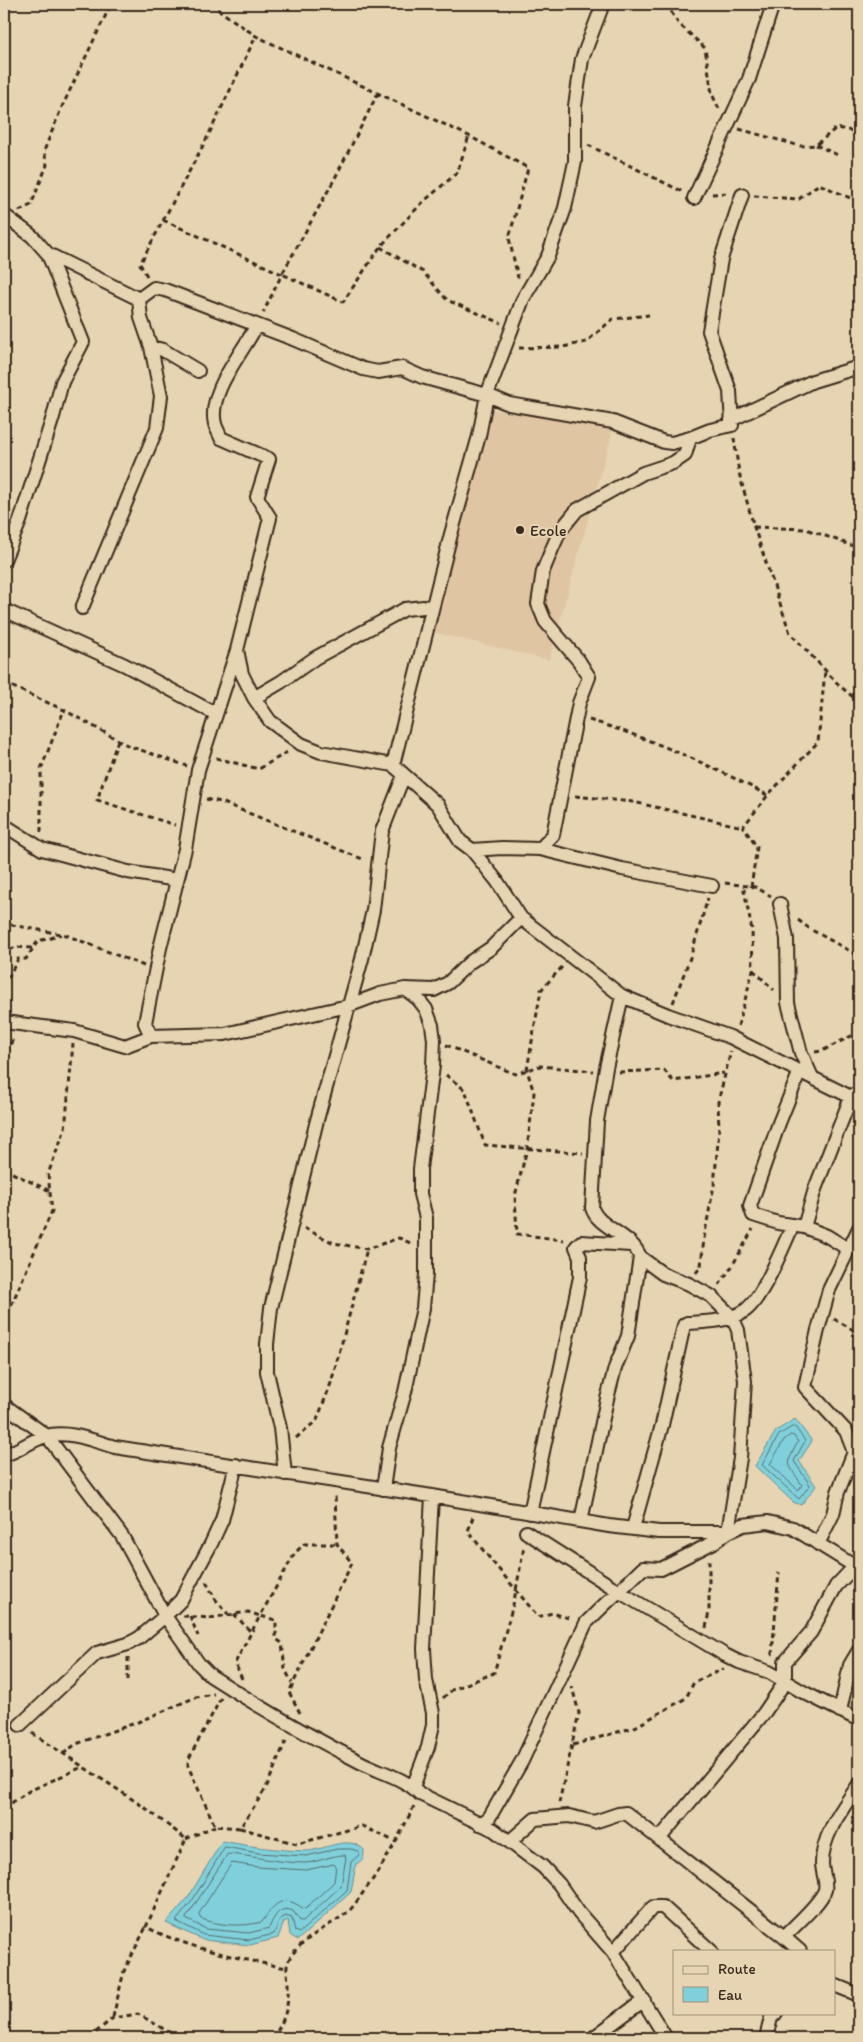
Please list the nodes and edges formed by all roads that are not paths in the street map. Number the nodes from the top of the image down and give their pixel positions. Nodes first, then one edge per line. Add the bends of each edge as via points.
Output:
1 (603, 4) edge
2 (773, 4) edge
3 (742, 194) dead end
4 (694, 198) dead end
5 (6, 216) edge
6 (48, 254) junction
7 (139, 298) junction
8 (256, 326) junction
9 (151, 347) junction
10 (859, 367) edge
11 (198, 371) dead end
12 (487, 395) junction
13 (731, 423) junction
14 (690, 438) junction
15 (4, 560) edge
16 (433, 606) junction
17 (82, 608) dead end
18 (4, 610) edge
19 (237, 650) junction
20 (254, 698) junction
21 (216, 714) junction
22 (393, 765) junction
23 (404, 775) junction
24 (4, 825) edge
25 (540, 849) junction
26 (472, 850) junction
27 (177, 880) junction
28 (712, 886) road end
29 (780, 904) road end
30 (521, 918) junction
31 (405, 989) junction
32 (622, 996) junction
33 (348, 1006) junction
34 (4, 1022) edge
35 (151, 1036) junction
36 (800, 1071) junction
37 (812, 1077) junction
38 (857, 1096) edge
39 (799, 1226) junction
40 (859, 1228) edge
41 (631, 1245) junction
42 (848, 1250) junction
43 (640, 1257) junction
44 (732, 1316) junction
45 (4, 1405) edge
46 (47, 1436) junction
47 (856, 1448) edge
48 (4, 1455) edge
49 (236, 1466) junction
50 (285, 1474) junction
51 (383, 1489) junction
52 (432, 1496) junction
53 (530, 1513) junction
54 (581, 1521) junction
55 (633, 1528) junction
56 (526, 1532) road end
57 (728, 1532) junction
58 (818, 1544) junction
59 (857, 1567) edge
60 (620, 1592) junction
61 (165, 1616) junction
62 (859, 1650) edge
63 (785, 1682) junction
64 (840, 1711) junction
65 (859, 1720) edge
66 (20, 1725) road end
67 (859, 1784) edge
68 (416, 1790) junction
69 (480, 1824) junction
70 (660, 1838) junction
71 (510, 1841) junction
72 (784, 1937) junction
73 (710, 1950) edge
74 (799, 1950) edge
75 (612, 1952) junction
76 (836, 1986) edge
77 (859, 1996) edge
78 (644, 2000) junction
79 (775, 2014) edge
80 (593, 2038) edge
81 (666, 2038) edge
82 (766, 2038) edge

1 - 12 street via 582,59 575,106 575,162 565,208 548,256 523,298
2 - 4 street via 749,79
3 - 13 street via 721,259 709,332 730,391
5 - 6 street via 32,236
6 - 7 street
6 - 15 street via 83,342 62,382 20,521
7 - 8 street via 154,288 165,290
7 - 9 street via 141,318
8 - 12 street via 363,369 378,372 402,368 422,377
8 - 19 street via 218,394 215,409 215,423 221,438 269,459 257,497 270,518
9 - 11 street via 163,350
9 - 17 street via 161,396 157,428
10 - 13 street via 813,381
12 - 14 street via 522,407 612,422 664,442
12 - 16 street
13 - 14 street
14 - 25 street via 685,455 673,463 643,474 577,510 560,531 543,571 538,604 544,620 589,677 579,704 553,835
16 - 20 street via 405,609 315,658
16 - 22 street
18 - 21 street via 125,665
19 - 20 street via 242,674
19 - 21 street
20 - 22 street via 270,721 301,744 322,752
21 - 27 street via 198,770
22 - 23 street
23 - 26 street via 438,804 460,841
23 - 33 street via 382,831 373,910
24 - 27 street via 42,849 128,872
25 - 26 street
25 - 28 street
26 - 30 street
27 - 35 street via 145,1023
29 - 37 street via 787,938 789,1005 801,1053
30 - 31 street via 491,948 440,987 434,990
30 - 32 street
31 - 33 street
31 - 51 street via 426,1009 434,1040 420,1169 420,1194 426,1218 426,1274 423,1308 389,1448
32 - 36 street via 734,1040
32 - 41 street via 597,1121 592,1208 594,1214
33 - 35 street via 225,1034
33 - 50 street via 271,1308 267,1372 280,1428
34 - 35 street via 74,1031 125,1046
36 - 37 street
36 - 39 street via 750,1206 753,1215
37 - 38 street
38 - 39 street
39 - 42 street via 827,1236
39 - 44 street via 761,1291 744,1312
40 - 42 street
41 - 43 street via 638,1250
41 - 53 street via 581,1242 576,1247 580,1257 580,1278
42 - 47 street via 829,1290 805,1387 846,1430
43 - 44 street via 663,1274 711,1296
43 - 54 street via 628,1336 607,1399
44 - 55 street via 720,1321 684,1325 662,1425
44 - 57 street via 738,1330 745,1381 740,1458
45 - 46 street
46 - 48 street
46 - 49 street via 70,1435 115,1447
46 - 61 street via 122,1536
47 - 58 street via 838,1492 833,1514
49 - 50 street
49 - 61 street via 222,1520 181,1600
50 - 51 street
51 - 52 street
52 - 53 street
52 - 68 street via 424,1649 433,1725
53 - 54 street
54 - 55 street
55 - 57 street via 669,1533
56 - 60 street
57 - 58 street via 743,1525 768,1522 793,1528
57 - 60 street via 661,1569 643,1568
58 - 59 street
59 - 63 street via 836,1586 811,1632 785,1662
60 - 63 street via 704,1643
60 - 69 street via 602,1605 586,1623 522,1761 489,1818
61 - 66 street via 128,1644 97,1653
61 - 68 street via 211,1676
62 - 64 street via 850,1665
63 - 64 street
63 - 70 street via 764,1713
64 - 65 street
67 - 72 street via 826,1841 822,1863 825,1889
68 - 69 street
69 - 71 street
70 - 71 street via 626,1813 594,1822 569,1816 535,1819
70 - 72 street
71 - 75 street via 544,1867
72 - 74 street
73 - 75 street via 658,1905 653,1906
75 - 78 street
76 - 77 street
78 - 80 street
78 - 81 street
79 - 82 street

